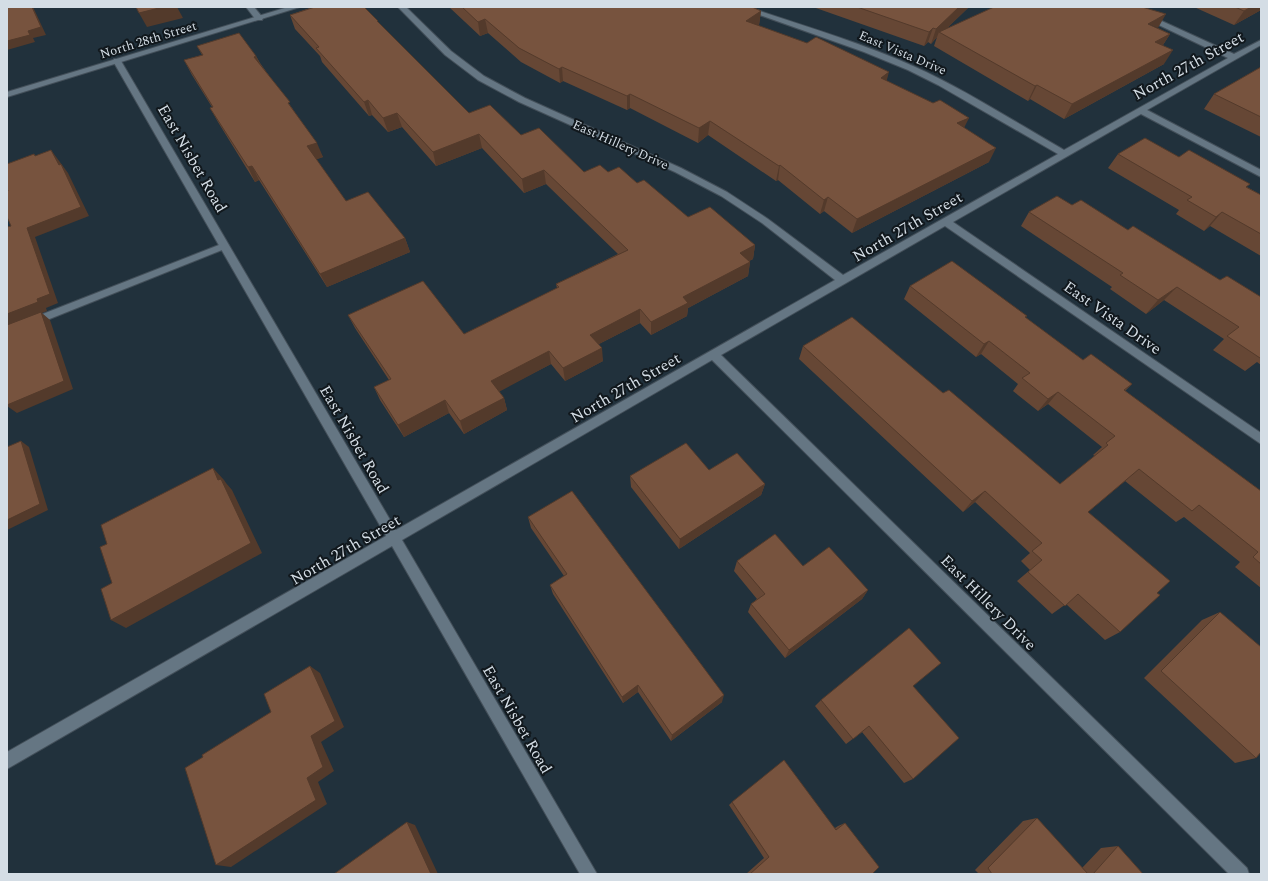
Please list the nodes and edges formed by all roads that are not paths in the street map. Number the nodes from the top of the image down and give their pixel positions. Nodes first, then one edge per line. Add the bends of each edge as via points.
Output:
1 (250, 7) edge
2 (296, 7) edge
3 (402, 7) edge
4 (741, 7) edge
5 (1125, 7) edge
6 (259, 18) junction
7 (1261, 42) edge
8 (1234, 58) junction
9 (117, 62) junction
10 (7, 95) edge
11 (1140, 110) junction
12 (1065, 154) junction
13 (1261, 174) edge
14 (946, 222) junction
15 (224, 246) junction
16 (842, 281) junction
17 (7, 332) edge
18 (713, 354) junction
19 (1261, 439) edge
20 (393, 539) junction
21 (7, 761) edge
22 (589, 874) edge
23 (1242, 874) edge

1 - 6 street
2 - 6 street, North 28th Street
3 - 16 street, East Hillery Drive via 448,53 481,78 522,100 678,170 724,194 765,221
4 - 12 street, East Vista Drive via 867,50 911,68
5 - 8 street
6 - 9 street, North 28th Street
7 - 8 street, North 27th Street
8 - 11 street, North 27th Street
9 - 10 street, North 28th Street
9 - 15 street, East Nisbet Road
11 - 12 street, North 27th Street
11 - 13 street
12 - 14 street, North 27th Street
14 - 16 street, North 27th Street
14 - 19 street, East Vista Drive
15 - 17 street
15 - 20 street, East Nisbet Road
16 - 18 street, North 27th Street
18 - 20 street, North 27th Street
18 - 23 street, East Hillery Drive
20 - 21 street, North 27th Street
20 - 22 street, East Nisbet Road

